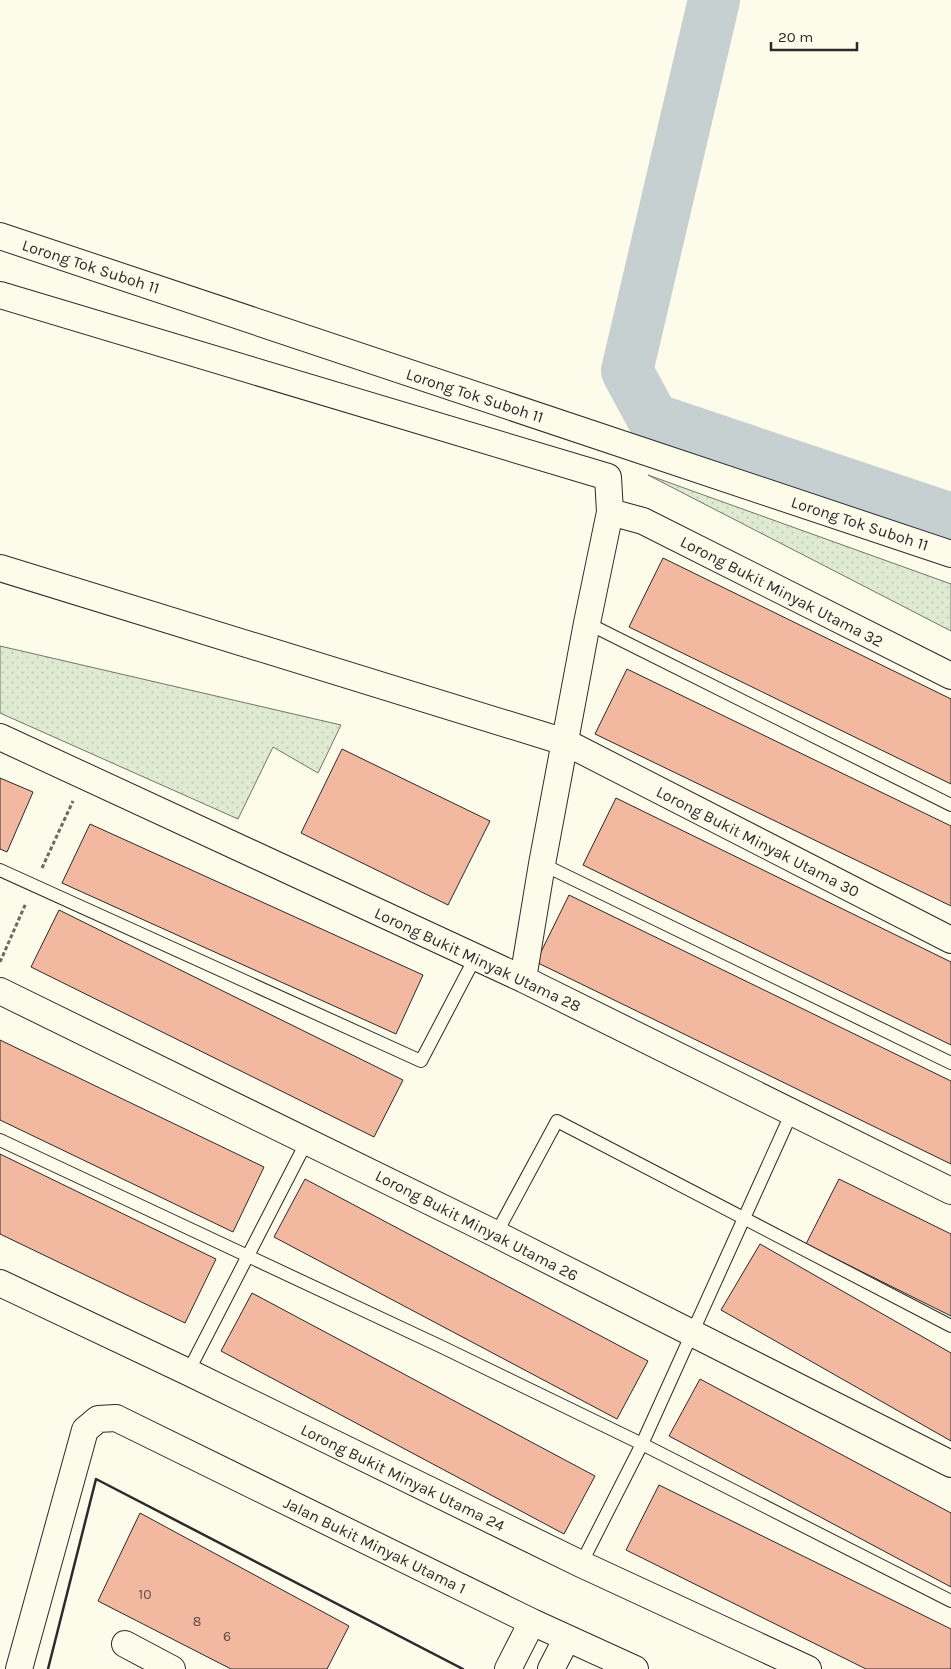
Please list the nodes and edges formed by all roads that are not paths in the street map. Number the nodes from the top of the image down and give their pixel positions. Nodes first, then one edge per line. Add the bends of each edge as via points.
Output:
1 (0, 236) edge
2 (0, 294) edge
3 (610, 512) junction
4 (951, 554) edge
5 (0, 568) edge
6 (587, 623) junction
7 (951, 676) edge
8 (0, 738) edge
9 (565, 742) junction
10 (951, 805) edge
11 (542, 864) junction
12 (0, 870) edge
13 (951, 940) edge
14 (475, 958) junction
15 (523, 979) junction
16 (0, 991) edge
17 (951, 1063) edge
18 (792, 1112) junction
19 (0, 1140) edge
20 (307, 1141) junction
21 (951, 1191) edge
22 (743, 1219) junction
23 (496, 1234) junction
24 (247, 1256) junction
25 (0, 1283) edge
26 (951, 1326) edge
27 (692, 1334) junction
28 (188, 1372) junction
29 (642, 1444) junction
30 (951, 1464) edge
31 (581, 1564) junction
32 (951, 1601) edge
33 (532, 1622) junction
34 (567, 1638) junction
35 (125, 1644) dead end
36 (19, 1669) edge
37 (172, 1669) edge
38 (508, 1669) edge
39 (551, 1669) edge
40 (635, 1669) edge
41 (808, 1669) edge

1 - 4 street, Lorong Tok Suboh 11
2 - 3 street via 608,477
3 - 6 street
3 - 7 street, Lorong Bukit Minyak Utama 32 via 643,521
5 - 9 street, Lorong Bukit Minyak Utama 30
6 - 9 street
6 - 10 lane
8 - 14 street, Lorong Bukit Minyak Utama 28
9 - 11 street
9 - 13 street, Lorong Bukit Minyak Utama 30
11 - 15 street
11 - 17 lane
12 - 14 lane via 421,1061
14 - 15 street, Lorong Bukit Minyak Utama 28
15 - 18 street, Lorong Bukit Minyak Utama 28
16 - 20 street, Lorong Bukit Minyak Utama 26
18 - 21 street, Lorong Bukit Minyak Utama 28
18 - 22 lane
19 - 24 lane
20 - 23 street, Lorong Bukit Minyak Utama 26
20 - 24 lane
22 - 23 lane via 557,1121
22 - 26 lane
22 - 27 lane
23 - 27 street, Lorong Bukit Minyak Utama 26
24 - 28 lane
24 - 29 lane
25 - 28 street, Lorong Bukit Minyak Utama 24
27 - 29 lane
27 - 30 street, Lorong Bukit Minyak Utama 26
28 - 31 street, Lorong Bukit Minyak Utama 24
29 - 31 lane
29 - 32 lane
31 - 41 street, Lorong Bukit Minyak Utama 24
33 - 34 street, Jalan Bukit Minyak Utama 1
33 - 36 street, Jalan Bukit Minyak Utama 1 via 116,1418 98,1419 85,1430
33 - 38 street
34 - 39 street
34 - 40 street, Jalan Bukit Minyak Utama 1
35 - 37 street

